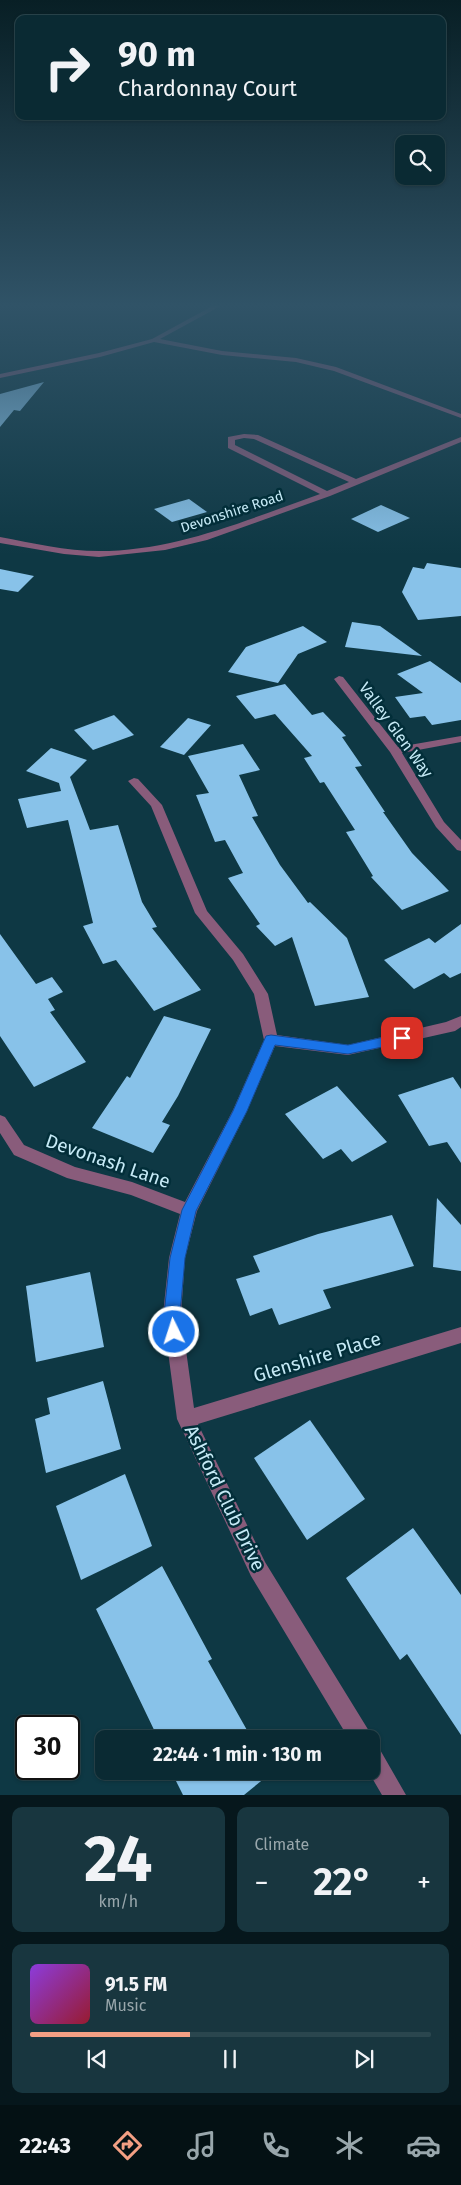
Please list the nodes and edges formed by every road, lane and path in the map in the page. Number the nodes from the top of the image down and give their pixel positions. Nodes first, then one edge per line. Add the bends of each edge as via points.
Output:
1 (383, 387) edge
2 (461, 416) edge
3 (461, 439) edge
4 (356, 482) junction
5 (327, 494) junction
6 (0, 540) edge
7 (339, 679) dead end
8 (461, 739) edge
9 (395, 751) junction
10 (134, 781) dead end
11 (461, 847) edge
12 (461, 1021) edge
13 (271, 1040) junction
14 (0, 1121) edge
15 (189, 1210) junction
16 (461, 1335) edge
17 (186, 1419) junction
18 (356, 1730) edge
19 (380, 1771) edge
20 (395, 1795) edge

1 - 2 street
3 - 4 street, Devonshire Road
4 - 5 street, Devonshire Road
4 - 5 street via 255,437 231,439 231,446
5 - 6 street, Devonshire Road via 204,538 165,547 99,554
7 - 9 street, Valley Glen Way
8 - 9 street
9 - 11 street, Valley Glen Way via 440,824
10 - 13 street via 156,805 201,913 238,957 261,994
12 - 13 street via 450,1027 348,1050
13 - 15 street, Ashford Club Drive via 240,1111
14 - 15 street, Devonash Lane via 19,1150 72,1172
15 - 17 street, Ashford Club Drive via 177,1258 172,1314
16 - 17 street, Glenshire Place
17 - 18 street, Ashford Club Drive via 258,1569
19 - 20 street

